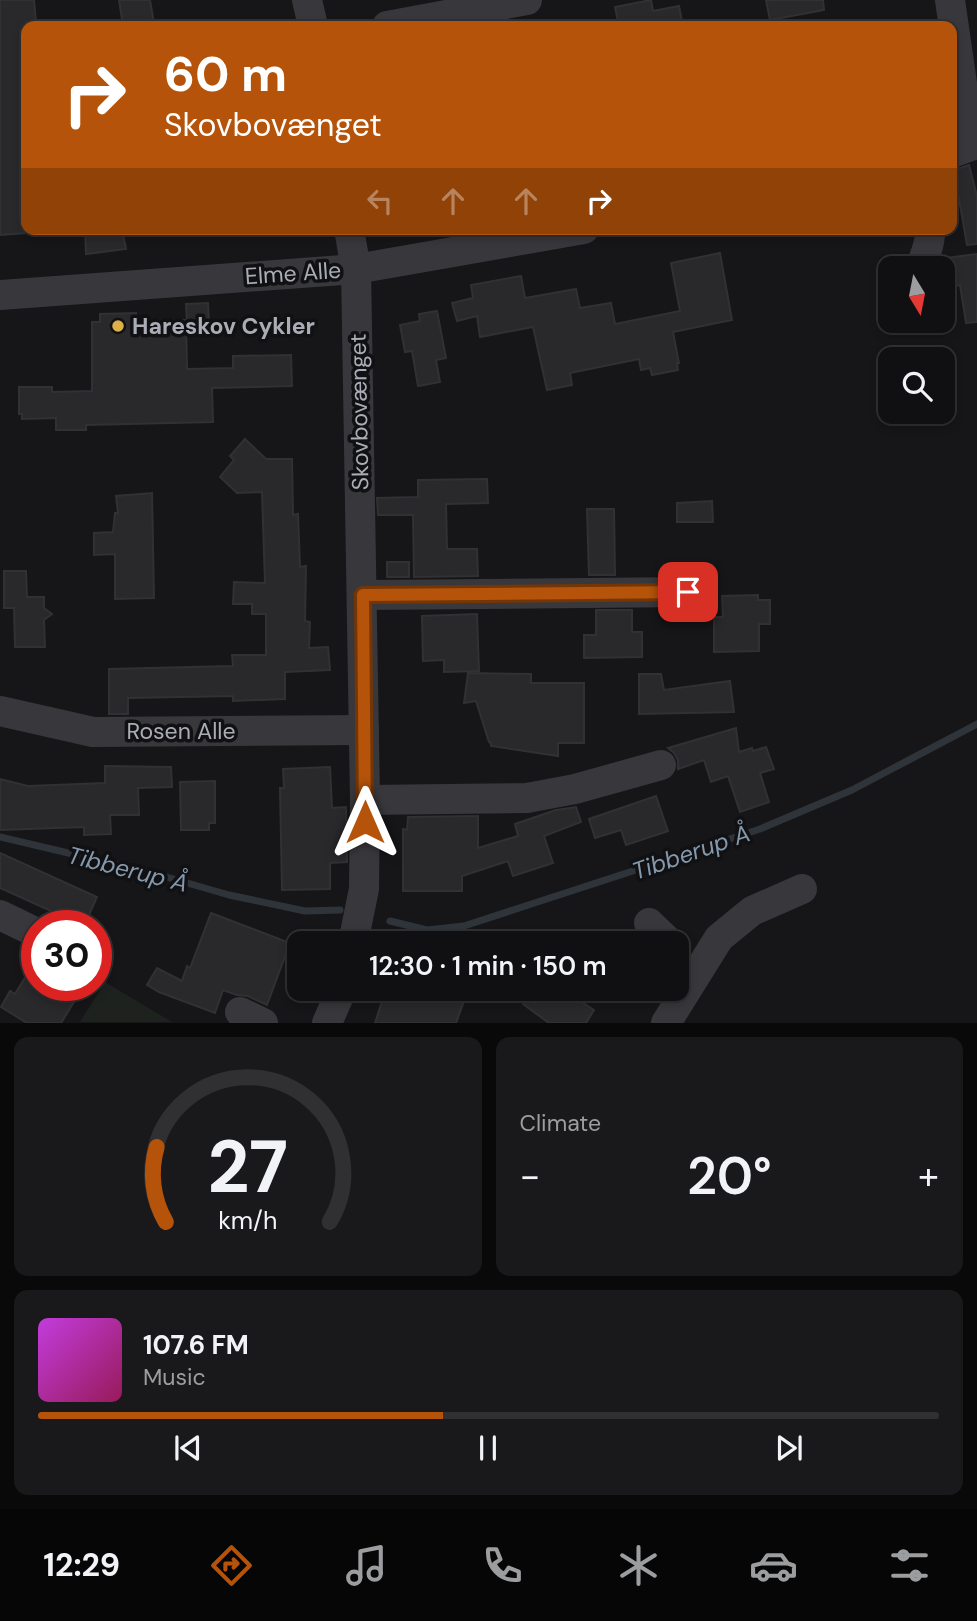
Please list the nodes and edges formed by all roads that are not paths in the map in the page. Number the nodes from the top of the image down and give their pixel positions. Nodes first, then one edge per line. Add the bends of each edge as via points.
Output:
1 (307, 0) edge
2 (527, 0) edge
3 (950, 0) edge
4 (312, 21) edge
5 (414, 21) edge
6 (953, 21) edge
7 (957, 49) edge
8 (957, 151) edge
9 (350, 235) edge
10 (550, 235) edge
11 (930, 235) edge
12 (925, 256) edge
13 (356, 269) junction
14 (0, 295) edge
15 (688, 592) dead end
16 (363, 595) junction
17 (0, 711) edge
18 (364, 730) junction
19 (661, 765) dead end
20 (365, 800) junction
21 (802, 889) dead end
22 (0, 915) edge
23 (649, 923) dead end
24 (21, 925) edge
25 (355, 931) edge
26 (657, 931) edge
27 (690, 967) edge
28 (337, 1001) edge
29 (327, 1023) edge
30 (666, 1023) edge

1 - 4 street
2 - 5 street
3 - 6 street
7 - 8 street via 971,146
9 - 13 street, Skovbovænget
10 - 13 street, Elme Alle
11 - 12 street
13 - 14 street, Elme Alle
13 - 16 street, Skovbovænget
15 - 16 street
16 - 18 street, Skovbovænget
17 - 18 street, Rosen Alle via 93,732
18 - 20 street, Skovbovænget
19 - 20 street via 527,798
20 - 25 street, Skovbovænget via 364,889
21 - 27 street via 752,911
22 - 24 street
23 - 26 street
27 - 30 street
28 - 29 street

